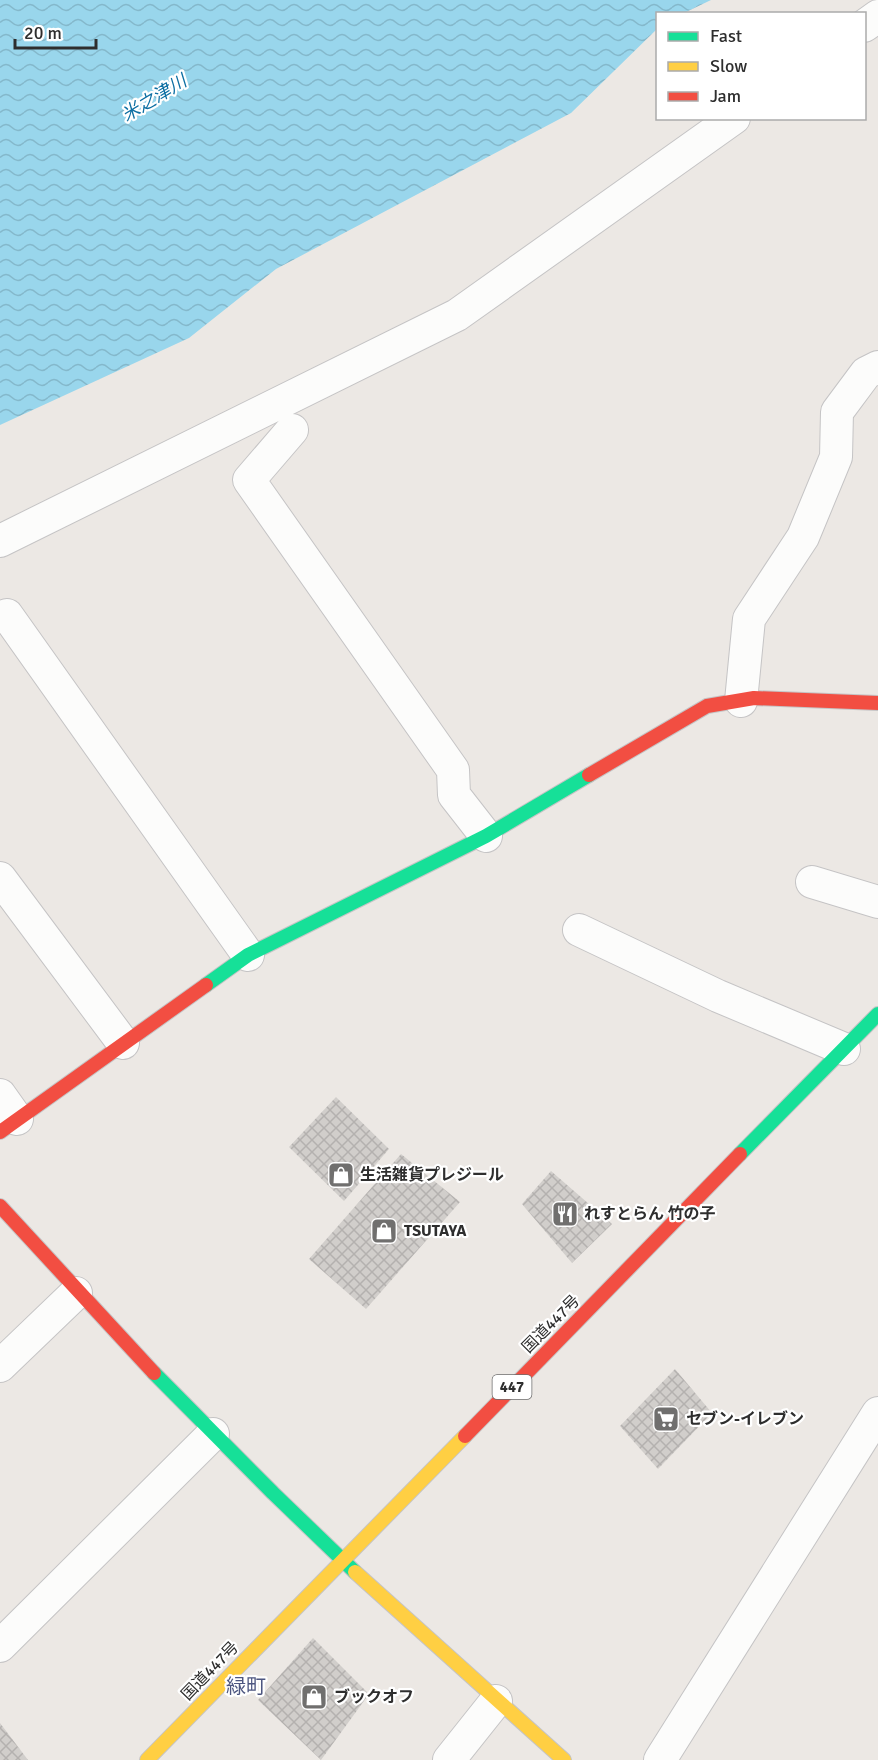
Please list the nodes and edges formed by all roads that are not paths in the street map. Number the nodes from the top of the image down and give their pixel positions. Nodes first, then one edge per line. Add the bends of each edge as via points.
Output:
1 (731, 120) edge
2 (878, 367) edge
3 (292, 430) dead end
4 (0, 541) edge
5 (7, 615) dead end
6 (741, 701) junction
7 (878, 703) edge
8 (486, 836) junction
9 (0, 878) edge
10 (812, 882) dead end
11 (878, 902) edge
12 (579, 930) dead end
13 (248, 955) junction
14 (878, 1014) edge
15 (123, 1043) junction
16 (844, 1049) junction
17 (6, 1115) edge
18 (0, 1206) edge
19 (76, 1293) junction
20 (0, 1366) edge
21 (878, 1413) edge
22 (213, 1434) junction
23 (343, 1559) junction
24 (0, 1646) edge
25 (496, 1701) junction
26 (147, 1760) edge
27 (449, 1760) edge
28 (564, 1760) edge
29 (660, 1760) edge

1 - 4 street via 457,315
2 - 6 street via 866,373 837,412 836,457 803,537 749,619
3 - 8 street via 249,480 453,770 454,795
5 - 13 street
6 - 7 main road via 754,698
6 - 8 main road via 707,706
8 - 13 main road
9 - 15 street
10 - 11 street
12 - 16 street via 718,996
13 - 15 main road
14 - 16 main road, 国道447号 / 447
15 - 17 main road
16 - 23 main road, 国道447号 / 447
18 - 19 main road
19 - 20 street
19 - 22 main road
21 - 29 street
22 - 23 main road
22 - 24 street
23 - 25 main road
23 - 26 main road, 国道447号 / 447
25 - 27 street
25 - 28 main road

